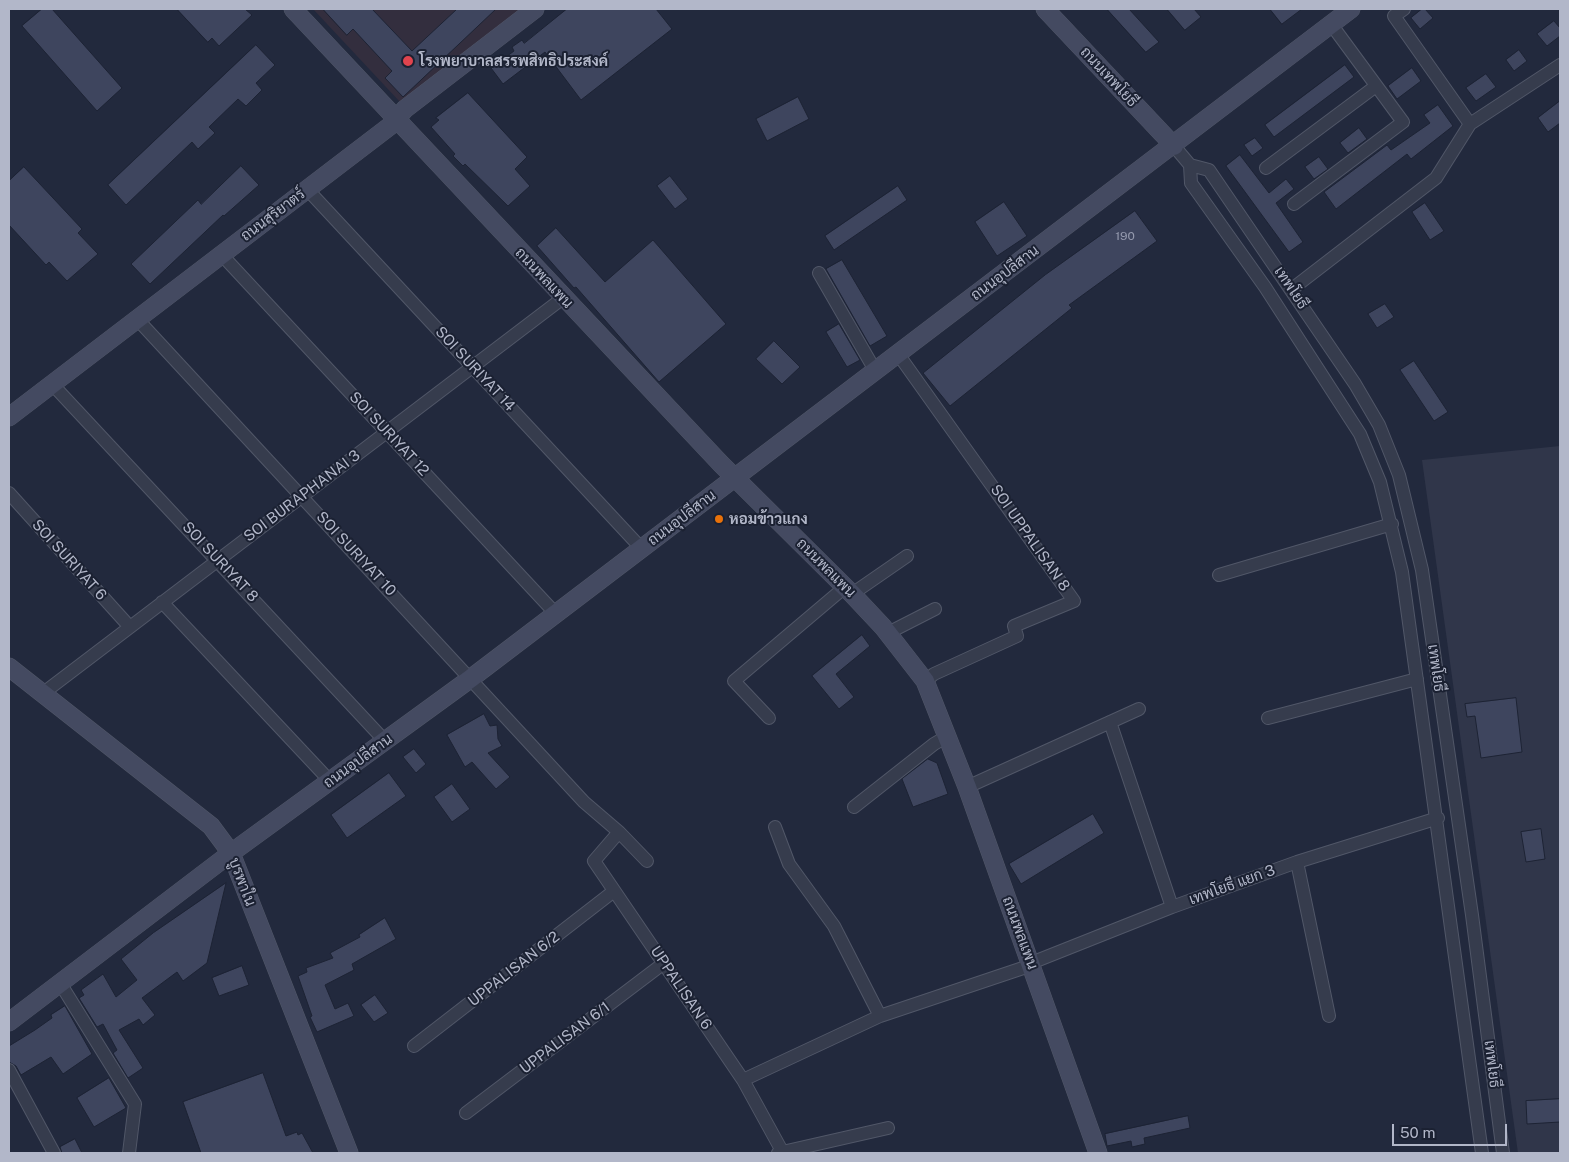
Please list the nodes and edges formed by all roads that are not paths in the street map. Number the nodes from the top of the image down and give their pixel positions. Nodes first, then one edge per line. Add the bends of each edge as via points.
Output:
1 (293, 9) edge
2 (535, 9) edge
3 (1045, 9) edge
4 (1352, 9) edge
5 (1404, 9) edge
6 (1331, 24) junction
7 (1560, 65) edge
8 (1376, 86) junction
9 (396, 119) junction
10 (1470, 124) junction
11 (1174, 146) junction
12 (1190, 165) junction
13 (1266, 168) dead end
14 (307, 189) junction
15 (1294, 204) dead end
16 (221, 254) junction
17 (820, 273) dead end
18 (1292, 289) junction
19 (563, 298) junction
20 (138, 320) junction
21 (898, 354) junction
22 (472, 366) junction
23 (876, 372) junction
24 (53, 385) junction
25 (9, 417) edge
26 (1379, 425) junction
27 (387, 432) junction
28 (1360, 434) junction
29 (735, 478) junction
30 (9, 493) edge
31 (301, 496) junction
32 (1392, 524) junction
33 (642, 549) junction
34 (906, 556) dead end
35 (218, 560) junction
36 (1219, 575) dead end
37 (848, 590) junction
38 (162, 602) junction
39 (935, 609) dead end
40 (556, 614) junction
41 (129, 626) junction
42 (888, 634) junction
43 (9, 667) edge
44 (470, 679) junction
45 (1416, 679) junction
46 (925, 681) junction
47 (42, 694) junction
48 (1139, 709) dead end
49 (769, 718) dead end
50 (1268, 718) dead end
51 (1110, 722) junction
52 (946, 737) junction
53 (385, 741) junction
54 (330, 782) junction
55 (967, 787) junction
56 (854, 806) dead end
57 (1438, 818) junction
58 (775, 828) dead end
59 (619, 832) junction
60 (231, 852) junction
61 (647, 861) dead end
62 (1297, 862) junction
63 (614, 891) junction
64 (1172, 907) junction
65 (1472, 916) junction
66 (1451, 918) junction
67 (664, 963) junction
68 (1032, 964) junction
69 (60, 983) junction
70 (880, 1016) junction
71 (1329, 1016) dead end
72 (9, 1022) edge
73 (414, 1046) dead end
74 (9, 1070) edge
75 (744, 1080) junction
76 (466, 1113) dead end
77 (888, 1128) dead end
78 (780, 1152) edge
79 (54, 1153) edge
80 (129, 1153) edge
81 (349, 1153) edge
82 (1098, 1153) edge
83 (1482, 1153) edge
84 (1503, 1153) edge

1 - 9 street, ถนนพลแพน
2 - 9 street, ถนนสุริยาตร์
3 - 11 street, ถนนเทพโยธี
4 - 6 street, ถนนอุปลีสาน
5 - 10 street via 1394,16
6 - 8 street
6 - 11 street, ถนนอุปลีสาน
7 - 10 street
8 - 13 street
8 - 15 street via 1403,122
9 - 14 street, ถนนสุริยาตร์
9 - 19 street, ถนนพลแพน
10 - 18 street via 1436,178
11 - 12 street, เทพโยธี
11 - 21 street, ถนนอุปลีสาน
12 - 18 street, เทพโยธี via 1209,170
12 - 28 street, เทพโยธี via 1191,183 1265,286
14 - 16 street, ถนนสุริยาตร์
14 - 22 street, SOI SURIYAT 14
16 - 20 street, ถนนสุริยาตร์
16 - 27 street, SOI SURIYAT 12
17 - 23 street
18 - 26 street, เทพโยธี
19 - 22 street, SOI BURAPHANAI 3
19 - 29 street, ถนนพลแพน
20 - 24 street, ถนนสุริยาตร์
20 - 31 street, SOI SURIYAT 10
21 - 23 street, ถนนอุปลีสาน
21 - 46 street, SOI UPPALISAN 8 via 1074,602 1014,626 1017,636
22 - 27 street, SOI BURAPHANAI 3
22 - 33 street, SOI SURIYAT 14
23 - 29 street, ถนนอุปลีสาน
24 - 25 street, ถนนสุริยาตร์
24 - 35 street, SOI SURIYAT 8
26 - 28 street
26 - 65 street, เทพโยธี via 1399,475 1422,570
27 - 31 street, SOI BURAPHANAI 3
27 - 40 street, SOI SURIYAT 12
28 - 32 street, เทพโยธี via 1380,482
29 - 33 street, ถนนอุปลีสาน
29 - 37 street, ถนนพลแพน
30 - 41 street, SOI SURIYAT 6
31 - 35 street, SOI BURAPHANAI 3
31 - 44 street, SOI SURIYAT 10
32 - 36 street
32 - 45 street, เทพโยธี via 1402,572
33 - 40 street, ถนนอุปลีสาน
34 - 37 street
35 - 38 street, SOI BURAPHANAI 3
35 - 53 street, SOI SURIYAT 8
37 - 42 street, ถนนพลแพน
37 - 49 street via 734,681
38 - 41 street, SOI BURAPHANAI 3
38 - 54 street
39 - 42 street
40 - 44 street, ถนนอุปลีสาน
41 - 47 street, SOI BURAPHANAI 3
42 - 46 street, ถนนพลแพน
43 - 47 street, บูรพาใน
44 - 53 street, ถนนอุปลีสาน
44 - 59 street via 584,802
45 - 50 street
45 - 57 street, เทพโยธี
46 - 52 street, ถนนพลแพน
47 - 60 street, บูรพาใน via 211,826
48 - 51 street
51 - 55 street
51 - 64 street
52 - 55 street, ถนนพลแพน
52 - 56 street
53 - 54 street, ถนนอุปลีสาน
54 - 60 street, ถนนอุปลีสาน
55 - 68 street, ถนนพลแพน
57 - 62 street, เทพโยธี แยก 3
57 - 66 street, เทพโยธี
58 - 70 street via 789,864 834,926
59 - 61 street
59 - 63 street, UPPALISAN 6 via 594,861
60 - 69 street, ถนนอุปลีสาน
60 - 81 street, บูรพาใน
62 - 64 street, เทพโยธี แยก 3
62 - 71 street
63 - 67 street, UPPALISAN 6
63 - 73 street, UPPALISAN 6/2
64 - 68 street, เทพโยธี แยก 3
65 - 66 street
65 - 84 street, เทพโยธี
66 - 83 street, เทพโยธี
67 - 75 street, UPPALISAN 6
67 - 76 street, UPPALISAN 6/1
68 - 70 street, เทพโยธี แยก 3
68 - 82 street, ถนนพลแพน
69 - 72 street, ถนนอุปลีสาน
69 - 80 street via 135,1104
70 - 75 street, เทพโยธี แยก 3
74 - 79 street
75 - 78 street, UPPALISAN 6
77 - 78 street

